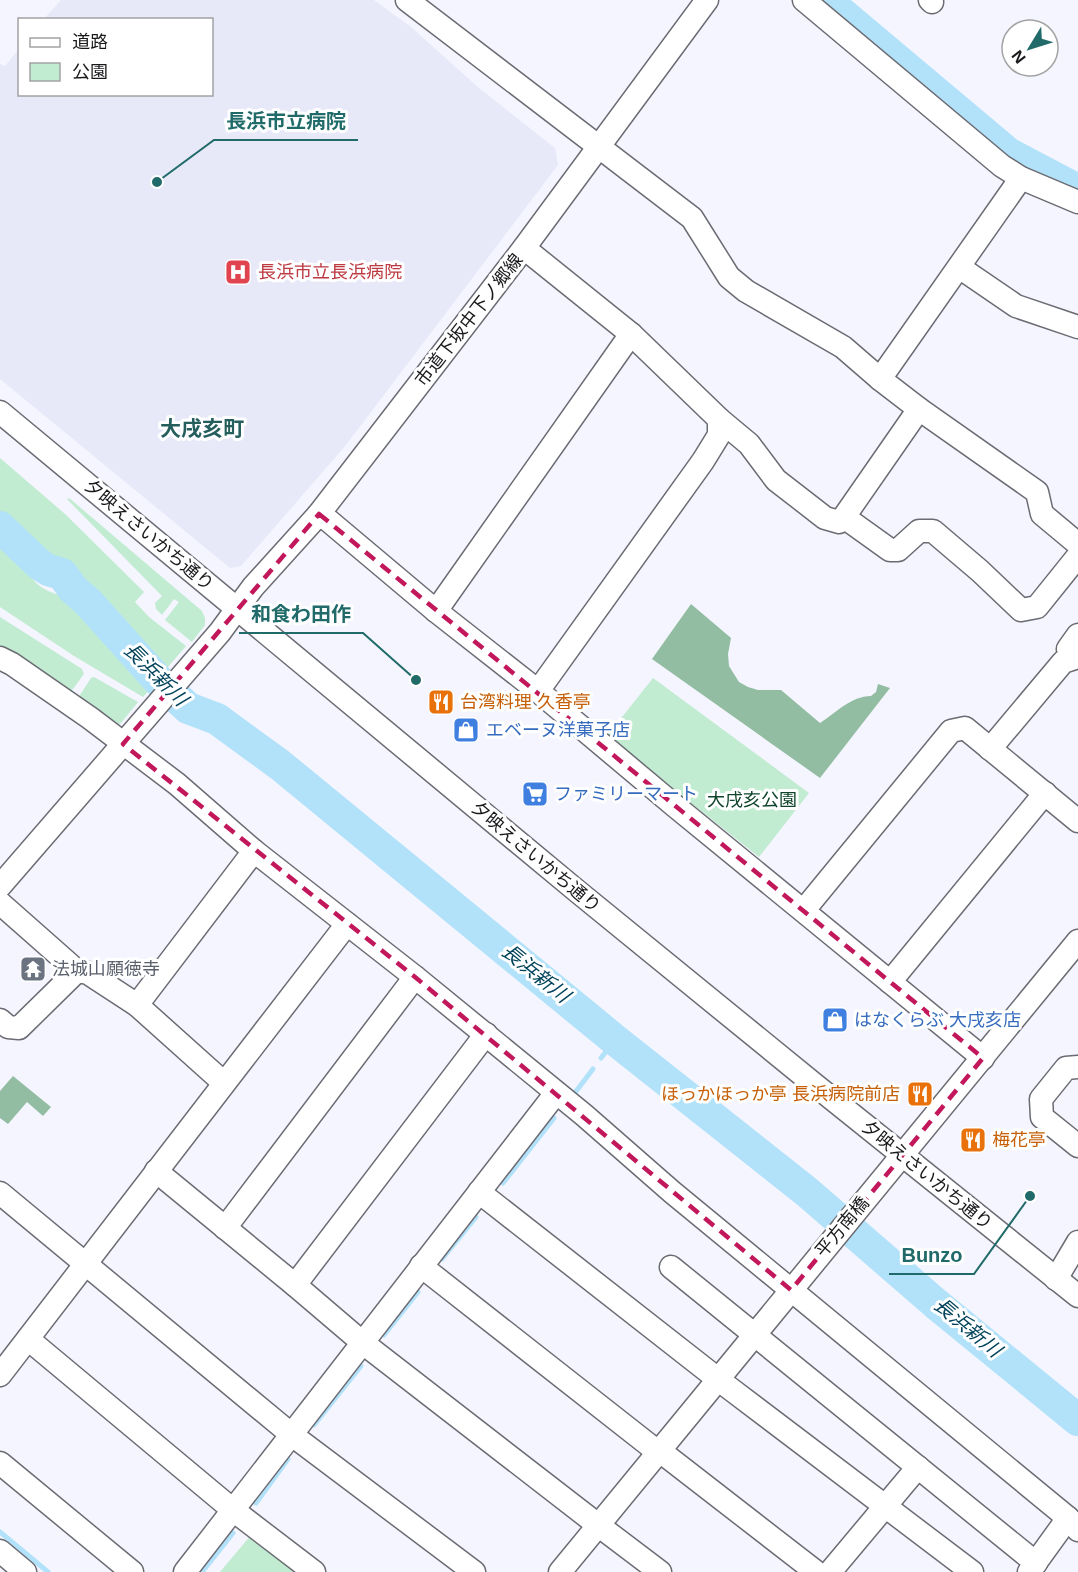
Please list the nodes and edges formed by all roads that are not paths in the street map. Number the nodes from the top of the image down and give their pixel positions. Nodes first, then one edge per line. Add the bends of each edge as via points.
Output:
1 (407, 0) edge
2 (707, 0) edge
3 (804, 0) edge
4 (598, 147) junction
5 (1021, 178) junction
6 (1078, 202) edge
7 (524, 248) junction
8 (960, 267) junction
9 (1078, 327) edge
10 (631, 334) junction
11 (880, 379) junction
12 (919, 409) junction
13 (0, 412) edge
14 (719, 418) junction
15 (319, 514) junction
16 (844, 517) junction
17 (1078, 544) edge
18 (1078, 556) edge
19 (237, 608) junction
20 (436, 611) junction
21 (1078, 635) edge
22 (1078, 657) edge
23 (4, 666) edge
24 (538, 691) junction
25 (128, 738) junction
26 (990, 749) junction
27 (1045, 793) junction
28 (1078, 821) edge
29 (254, 851) junction
30 (0, 885) edge
31 (0, 903) edge
32 (804, 910) junction
33 (347, 924) junction
34 (1078, 941) edge
35 (76, 970) junction
36 (415, 977) junction
37 (890, 982) junction
38 (137, 1005) junction
39 (0, 1020) edge
40 (486, 1035) junction
41 (983, 1058) junction
42 (1078, 1067) edge
43 (224, 1083) junction
44 (556, 1093) junction
45 (1078, 1146) edge
46 (902, 1155) junction
47 (156, 1171) junction
48 (479, 1192) junction
49 (0, 1193) edge
50 (225, 1228) junction
51 (1078, 1242) edge
52 (85, 1264) junction
53 (421, 1266) junction
54 (671, 1267) dead end
55 (1056, 1279) junction
56 (295, 1285) junction
57 (795, 1285) junction
58 (1078, 1296) edge
59 (755, 1335) junction
60 (28, 1339) junction
61 (363, 1343) junction
62 (0, 1375) edge
63 (719, 1379) junction
64 (292, 1435) junction
65 (659, 1452) junction
66 (0, 1463) edge
67 (918, 1467) junction
68 (885, 1506) junction
69 (233, 1510) junction
70 (1073, 1524) edge
71 (598, 1525) junction
72 (0, 1551) edge
73 (1032, 1568) edge
74 (25, 1572) edge
75 (132, 1572) edge
76 (185, 1572) edge
77 (314, 1572) edge
78 (474, 1572) edge
79 (560, 1572) edge
80 (660, 1572) edge
81 (816, 1572) edge
82 (830, 1572) edge
83 (972, 1572) edge

1 - 4 street
2 - 4 street, 市道下坂中下ノ郷線
3 - 5 street
4 - 7 street, 市道下坂中下ノ郷線
4 - 11 street via 692,218 729,277 746,291 843,347
5 - 6 street
5 - 8 street
7 - 10 street
7 - 15 street, 市道下坂中下ノ郷線
8 - 9 street via 1016,306
8 - 11 street
10 - 14 street
10 - 20 street
11 - 12 street
12 - 16 street
12 - 17 street via 1038,492 1042,514
13 - 19 street, 夕映えさいかち通り
14 - 16 street via 748,444 776,480 825,518 839,522
14 - 24 street via 719,435 703,461
15 - 19 street, 市道下坂中下ノ郷線
15 - 20 street
16 - 18 street via 890,550 898,550 919,531 933,531 1021,610 1036,607
19 - 25 street, 市道下坂中下ノ郷線
19 - 46 street, 夕映えさいかち通り
20 - 24 street
21 - 22 street via 1068,649
22 - 26 street via 1063,662
23 - 25 street
24 - 32 street
25 - 29 street
25 - 30 street
26 - 27 street
26 - 32 street via 965,728 951,731
27 - 28 street
27 - 37 street
29 - 33 street
29 - 38 street
31 - 35 street
32 - 37 street
33 - 36 street
33 - 43 street
34 - 41 street, 平方南橋
35 - 38 street via 88,973
35 - 39 street via 19,1028 8,1027
36 - 40 street
36 - 50 street
37 - 41 street
38 - 43 street
40 - 44 street
40 - 56 street
41 - 46 street, 平方南橋
42 - 45 street via 1066,1068 1041,1099 1042,1117
43 - 47 street
44 - 48 street
44 - 57 street via 681,1200
46 - 55 street, 夕映えさいかち通り
46 - 57 street, 平方南橋
47 - 50 street
47 - 52 street
48 - 53 street
48 - 63 street
49 - 52 street
50 - 56 street
51 - 55 street
52 - 60 street
52 - 64 street
53 - 61 street
53 - 65 street
54 - 59 street
55 - 58 street, 夕映えさいかち通り
56 - 61 street
57 - 59 street, 平方南橋
57 - 70 street
59 - 63 street, 平方南橋
59 - 67 street
60 - 62 street
60 - 69 street
61 - 64 street
61 - 71 street
63 - 65 street, 平方南橋
63 - 68 street
64 - 69 street
64 - 78 street
65 - 71 street, 平方南橋
65 - 81 street
66 - 75 street
67 - 68 street
67 - 73 street
68 - 82 street
68 - 83 street
69 - 76 street
69 - 77 street
70 - 73 street
71 - 79 street, 平方南橋
71 - 80 street
72 - 74 street

